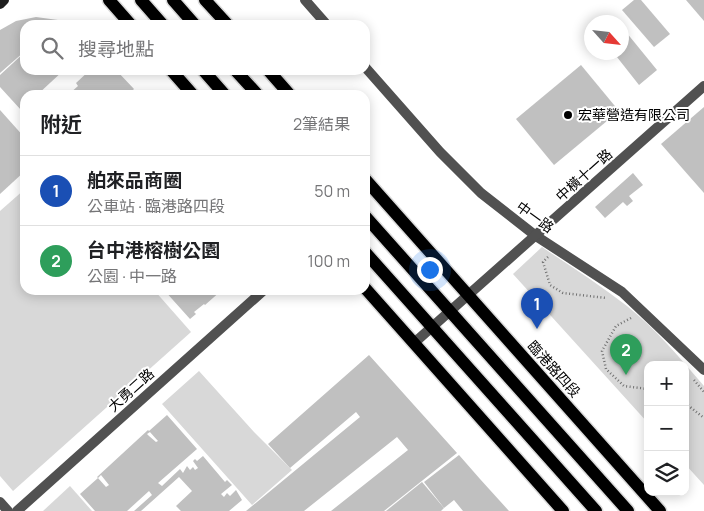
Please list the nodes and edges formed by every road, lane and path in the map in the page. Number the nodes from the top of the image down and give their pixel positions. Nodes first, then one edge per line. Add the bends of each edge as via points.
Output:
1 (4, 0) edge
2 (109, 0) edge
3 (141, 0) edge
4 (173, 0) edge
5 (205, 0) edge
6 (305, 0) edge
7 (0, 4) edge
8 (127, 20) edge
9 (159, 20) edge
10 (191, 20) edge
11 (223, 20) edge
12 (323, 20) edge
13 (370, 73) edge
14 (175, 75) edge
15 (207, 75) edge
16 (240, 75) edge
17 (272, 75) edge
18 (704, 86) edge
19 (189, 90) edge
20 (221, 90) edge
21 (253, 90) edge
22 (286, 90) edge
23 (370, 185) edge
24 (370, 222) edge
25 (536, 236) junction
26 (550, 255) dead end
27 (370, 258) edge
28 (370, 294) edge
29 (606, 294) dead end
30 (258, 295) edge
31 (468, 295) junction
32 (608, 298) dead end
33 (614, 300) dead end
34 (450, 311) junction
35 (627, 311) dead end
36 (432, 327) junction
37 (414, 343) junction
38 (704, 370) edge
39 (644, 388) edge
40 (689, 406) edge
41 (704, 418) edge
42 (0, 502) edge
43 (8, 511) edge
44 (17, 511) edge
45 (563, 511) edge
46 (596, 511) edge
47 (628, 511) edge
48 (660, 511) edge

1 - 7 street
2 - 8 main road
3 - 9 main road
4 - 10 main road
5 - 11 main road
6 - 12 street
13 - 25 street, 中一路 via 481,194
14 - 19 main road
15 - 20 main road
16 - 21 main road
17 - 22 main road
18 - 25 street, 中橫十一路
23 - 31 main road, 臨港路四段
24 - 34 main road
25 - 31 street, 中橫十一路
25 - 38 street, 中一路 via 622,292
26 - 32 path via 543,262 550,285 563,293
27 - 36 main road
28 - 37 main road
29 - 33 path
30 - 44 street, 大勇二路
31 - 34 street, 中橫十一路
31 - 48 main road, 臨港路四段
34 - 36 street, 中橫十一路
34 - 47 main road
35 - 39 path via 633,317 616,326 602,351 606,369 624,386
36 - 37 street, 中橫十一路
36 - 46 main road
37 - 45 main road
40 - 41 path
42 - 43 street

